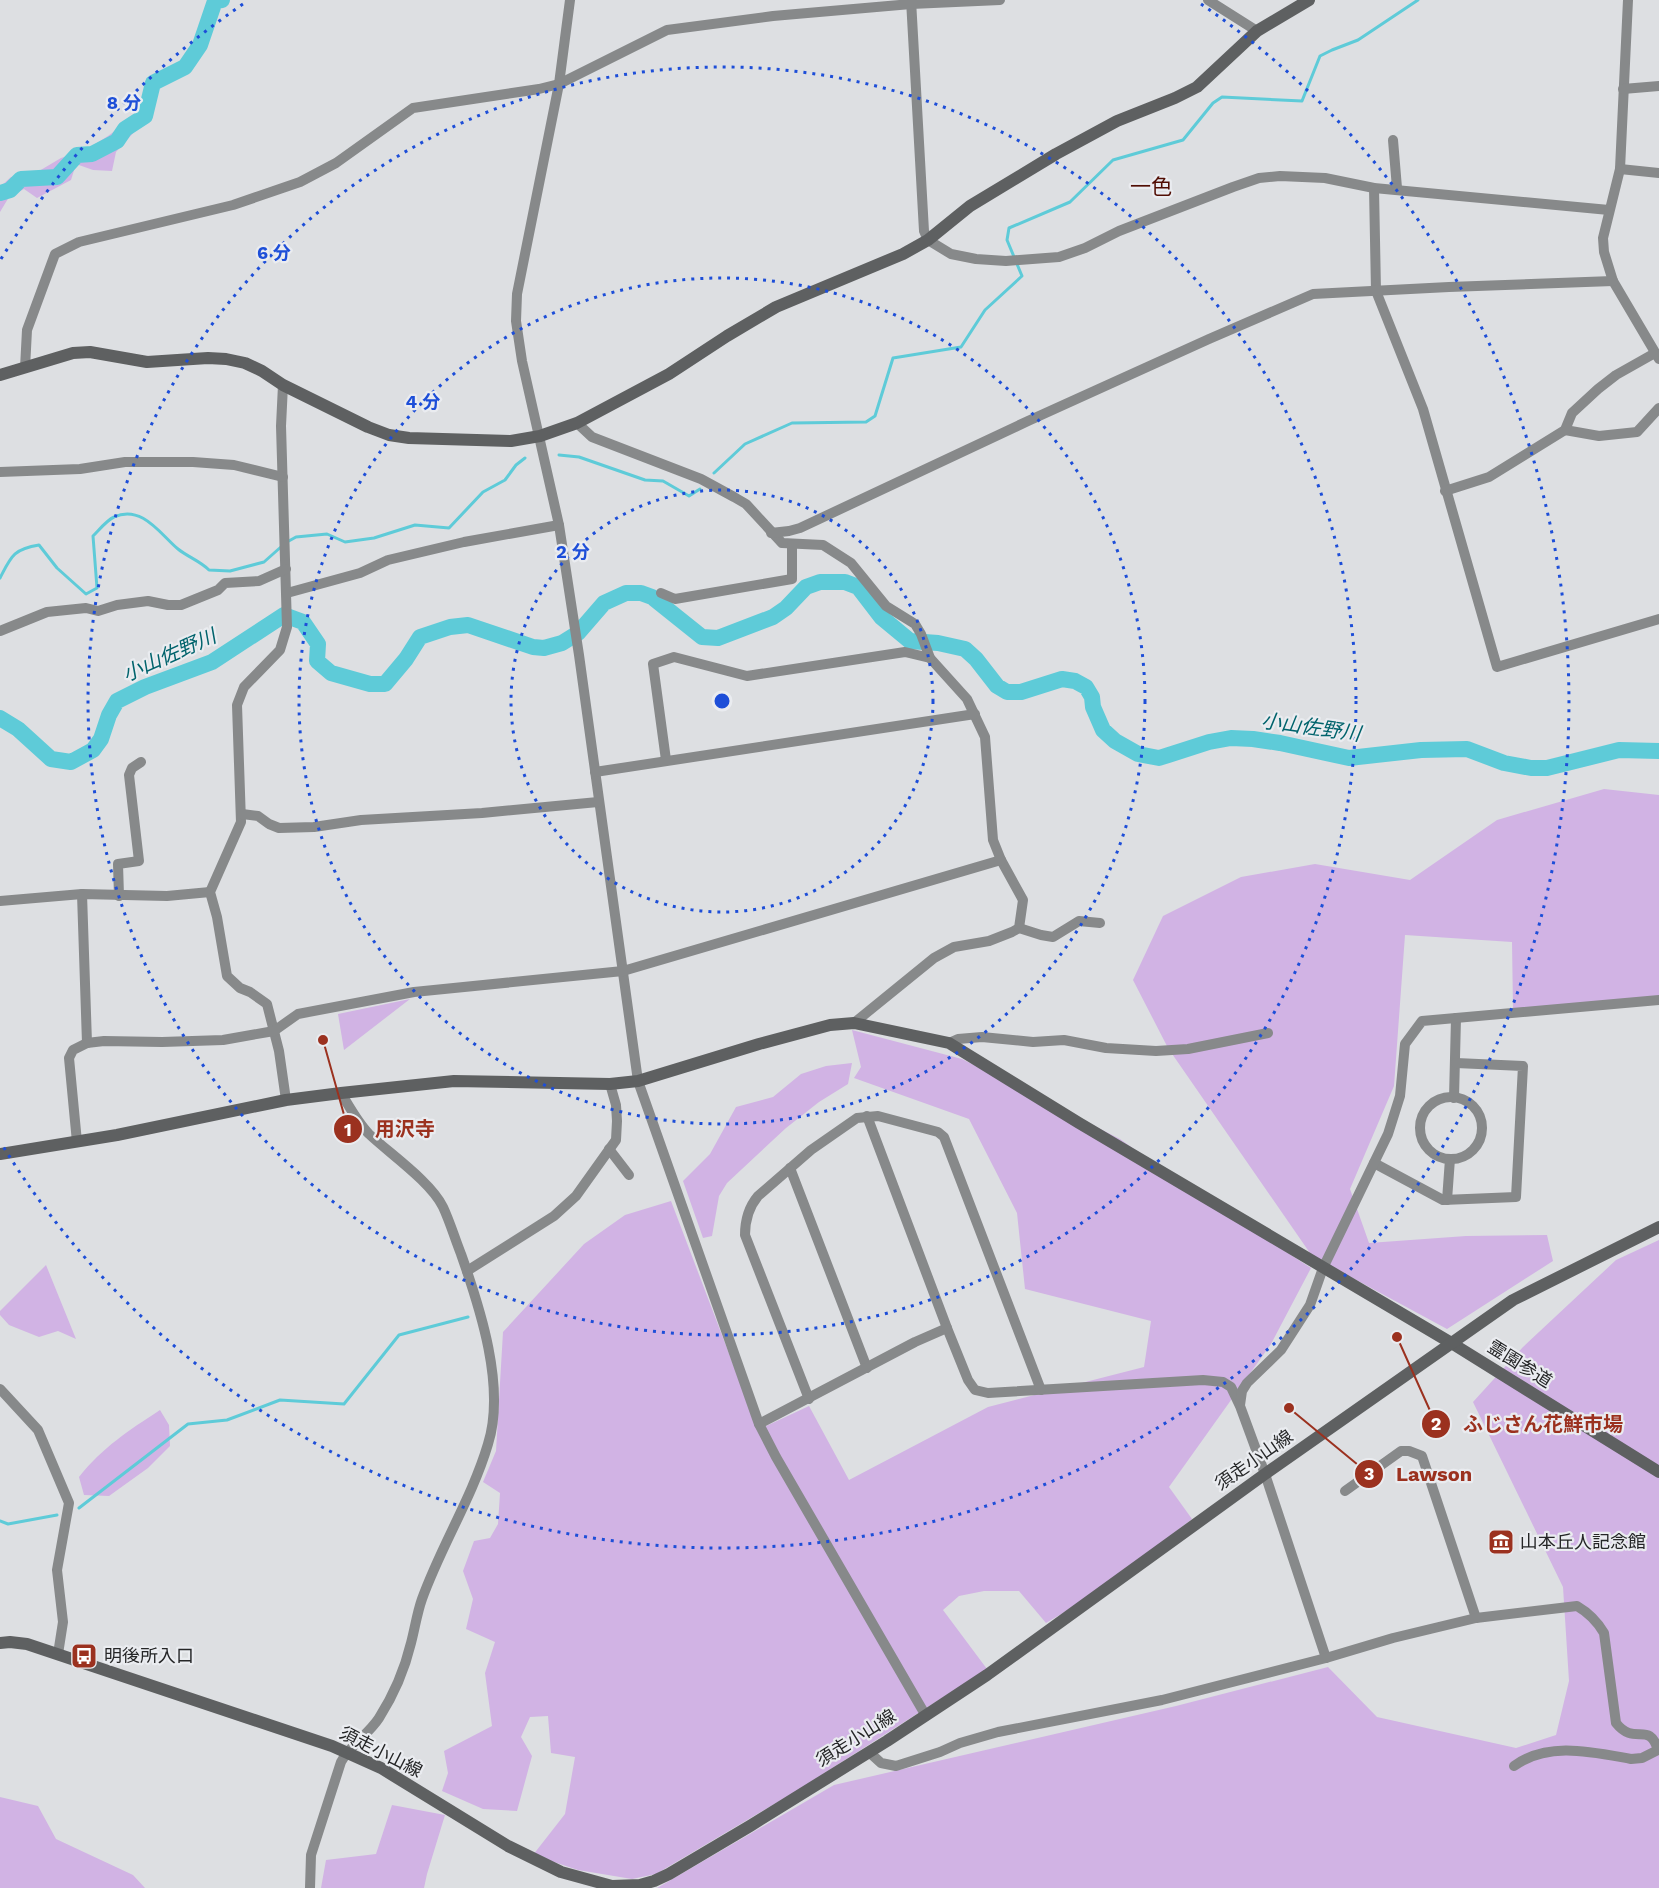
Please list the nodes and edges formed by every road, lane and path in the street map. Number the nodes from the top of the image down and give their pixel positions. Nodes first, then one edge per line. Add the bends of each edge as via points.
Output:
1 (570, 0) edge
2 (1000, 0) edge
3 (1208, 0) edge
4 (1309, 0) edge
5 (1628, 0) edge
6 (911, 2) edge
7 (1257, 32) junction
8 (559, 84) junction
9 (1659, 86) edge
10 (1623, 89) junction
11 (1394, 140) dead end
12 (1620, 168) junction
13 (1659, 173) edge
14 (1374, 188) junction
15 (1397, 189) junction
16 (1609, 210) junction
17 (928, 240) junction
18 (1613, 281) junction
19 (1376, 291) junction
20 (1657, 356) edge
21 (25, 368) junction
22 (0, 375) edge
23 (283, 385) junction
24 (1659, 408) edge
25 (577, 423) junction
26 (1566, 430) junction
27 (540, 436) junction
28 (0, 472) edge
29 (283, 477) junction
30 (1445, 491) junction
31 (559, 525) junction
32 (771, 533) junction
33 (792, 545) junction
34 (286, 569) junction
35 (661, 593) dead end
36 (287, 598) junction
37 (1659, 619) edge
38 (0, 631) edge
39 (930, 655) junction
40 (975, 714) junction
41 (666, 760) junction
42 (141, 762) dead end
43 (595, 772) junction
44 (598, 802) junction
45 (242, 814) junction
46 (1001, 860) junction
47 (210, 892) junction
48 (82, 894) junction
49 (119, 896) junction
50 (0, 901) edge
51 (1100, 923) dead end
52 (1019, 928) junction
53 (623, 971) junction
54 (1659, 1000) edge
55 (1456, 1018) junction
56 (854, 1023) junction
57 (274, 1030) junction
58 (1268, 1034) dead end
59 (87, 1042) junction
60 (949, 1043) junction
61 (1456, 1063) junction
62 (638, 1081) junction
63 (610, 1084) junction
64 (341, 1093) junction
65 (1454, 1098) junction
66 (286, 1100) junction
67 (867, 1116) junction
68 (77, 1142) junction
69 (609, 1149) junction
70 (0, 1154) edge
71 (1450, 1159) junction
72 (1374, 1163) junction
73 (790, 1168) junction
74 (629, 1175) dead end
75 (1447, 1200) junction
76 (1659, 1227) edge
77 (1323, 1268) junction
78 (467, 1271) junction
79 (947, 1328) junction
80 (1453, 1344) junction
81 (867, 1368) junction
82 (0, 1389) edge
83 (1041, 1390) junction
84 (809, 1399) junction
85 (1240, 1406) junction
86 (759, 1424) junction
87 (1659, 1472) edge
88 (1265, 1474) junction
89 (1345, 1491) dead end
90 (1476, 1618) junction
91 (0, 1643) edge
92 (58, 1654) junction
93 (1326, 1658) junction
94 (926, 1716) junction
95 (1659, 1749) edge
96 (346, 1752) junction
97 (869, 1752) junction
98 (1514, 1766) dead end
99 (310, 1888) edge

1 - 8 street
2 - 6 street
3 - 7 street
4 - 7 street
5 - 10 street
6 - 8 street via 666,30
6 - 17 street via 924,231
7 - 17 street via 1197,87 1117,121 1056,154 970,206
8 - 21 street via 413,108 336,163 300,182 233,205 79,242 55,254 27,330
8 - 27 street via 517,294 516,321 522,361
9 - 10 street
10 - 12 street
11 - 15 street
12 - 13 street
12 - 16 street
14 - 15 street
14 - 17 street via 1324,178 1259,178 1059,257 976,259 951,254
14 - 19 street
15 - 16 street
16 - 18 street via 1602,238
17 - 25 street via 776,307 669,374
18 - 19 street
18 - 20 street
19 - 30 street via 1423,409
19 - 32 street via 1313,294 800,528
20 - 26 street via 1598,388 1572,414
21 - 22 street
21 - 23 street via 90,352 147,362 226,359 245,363
23 - 27 street via 389,435 511,441
23 - 29 street
24 - 26 street via 1637,432 1599,436
25 - 27 street
25 - 32 street via 592,437 691,475 734,497 746,504
26 - 30 street via 1489,477
27 - 31 street
28 - 29 street via 80,469 125,462 193,462 234,465
29 - 34 street
30 - 37 street via 1497,667
31 - 36 street via 388,560
31 - 43 street
32 - 33 street via 782,543
33 - 35 street via 792,579 675,599
33 - 39 street via 823,546 851,564 886,606 915,624
34 - 36 street
34 - 38 street via 259,581 225,583 218,590 181,604 148,601 98,611 86,608 47,612
36 - 45 street via 287,627 279,650 244,687 237,705
39 - 40 street
39 - 41 street via 905,652 747,676 675,657 652,664
40 - 41 street
40 - 46 street via 985,737 993,840
41 - 43 street
42 - 49 street via 129,775 139,861 118,864
43 - 44 street
44 - 45 street via 314,827 279,828 258,816
44 - 53 street
45 - 47 street
46 - 52 street via 1023,900
46 - 53 street
47 - 49 street
47 - 57 street via 226,976 267,1004
48 - 49 street
48 - 50 street
48 - 59 street
51 - 52 street via 1080,921 1053,937
52 - 56 street via 989,940 954,947 934,958
53 - 57 street via 414,992 298,1014
53 - 62 street
54 - 55 street
55 - 61 street
55 - 72 street via 1422,1021 1406,1044 1400,1096
56 - 60 street
56 - 62 street via 816,1027
57 - 59 street via 223,1040
57 - 66 street
58 - 60 street via 1156,1051 1064,1040 1033,1042 982,1037
59 - 68 street via 73,1050 69,1058
60 - 77 street, 霊園参道
61 - 65 street
61 - 75 street via 1523,1066 1516,1197
62 - 63 street
62 - 86 street
63 - 64 street via 454,1081
63 - 69 street via 617,1121 616,1140
64 - 66 street
64 - 78 street via 366,1132 442,1205
65 - 71 street via 1464,1100 1479,1115 1481,1135 1469,1153
65 - 71 street via 1434,1102 1427,1108 1420,1126 1431,1152
66 - 68 street
67 - 73 street via 835,1132
67 - 79 street
67 - 83 street via 888,1118 944,1137
68 - 70 street
69 - 74 street
69 - 78 street via 568,1205
71 - 75 street
72 - 75 street
72 - 77 street
73 - 81 street
73 - 84 street via 751,1204 745,1235
76 - 80 street, 須走小山線 via 1513,1300
77 - 80 street, 霊園参道
77 - 85 street via 1310,1305 1281,1350 1247,1383
78 - 96 street via 483,1322 491,1370 494,1418 489,1444 422,1600 399,1678 379,1718
79 - 81 street
79 - 83 street via 975,1390
80 - 87 street, 霊園参道
80 - 88 street, 須走小山線
81 - 84 street
82 - 92 street via 38,1430 69,1503 57,1570 63,1622
83 - 85 street via 1215,1380 1231,1388
84 - 86 street
85 - 88 street
86 - 94 street
88 - 93 street
88 - 94 street, 須走小山線
89 - 90 street via 1401,1451 1422,1456
90 - 93 street
90 - 95 street via 1559,1607 1577,1606 1587,1611 1604,1633 1616,1723 1628,1734 1649,1734
91 - 92 street, 須走小山線 via 27,1644
92 - 96 street, 須走小山線
93 - 97 street via 1162,1700 998,1732 896,1766 881,1763
94 - 97 street, 須走小山線
95 - 98 street via 1631,1759 1561,1750 1527,1757
96 - 97 street, 須走小山線 via 381,1768 543,1864 612,1886 640,1885 669,1874
96 - 99 street via 311,1855

